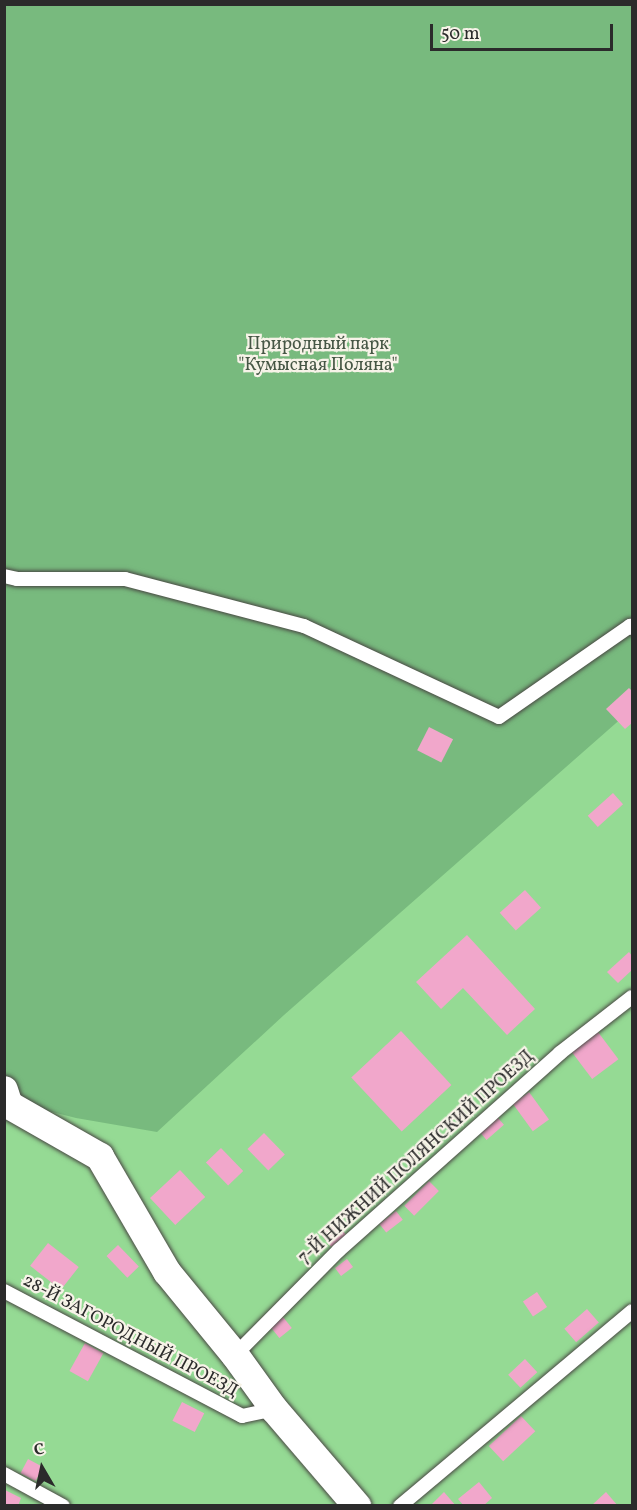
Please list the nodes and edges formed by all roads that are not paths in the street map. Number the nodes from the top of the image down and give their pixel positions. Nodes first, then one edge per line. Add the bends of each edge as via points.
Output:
1 (4, 576) edge
2 (632, 626) edge
3 (633, 997) edge
4 (4, 1090) edge
5 (4, 1291) edge
6 (633, 1311) edge
7 (235, 1355) junction
8 (274, 1408) junction
9 (4, 1474) edge
10 (63, 1506) edge
11 (357, 1506) edge
12 (400, 1506) edge

1 - 2 lane via 125,579 304,626 499,717
3 - 7 lane, 7-Й НИЖНИЙ ПОЛЯНСКИЙ ПРОЕЗД via 560,1053 356,1234
4 - 7 street via 9,1105 100,1157 167,1272
5 - 8 lane, 28-Й ЗАГОРОДНЫЙ ПРОЕЗД via 242,1416
6 - 12 lane
7 - 8 street
8 - 11 street
9 - 10 lane

